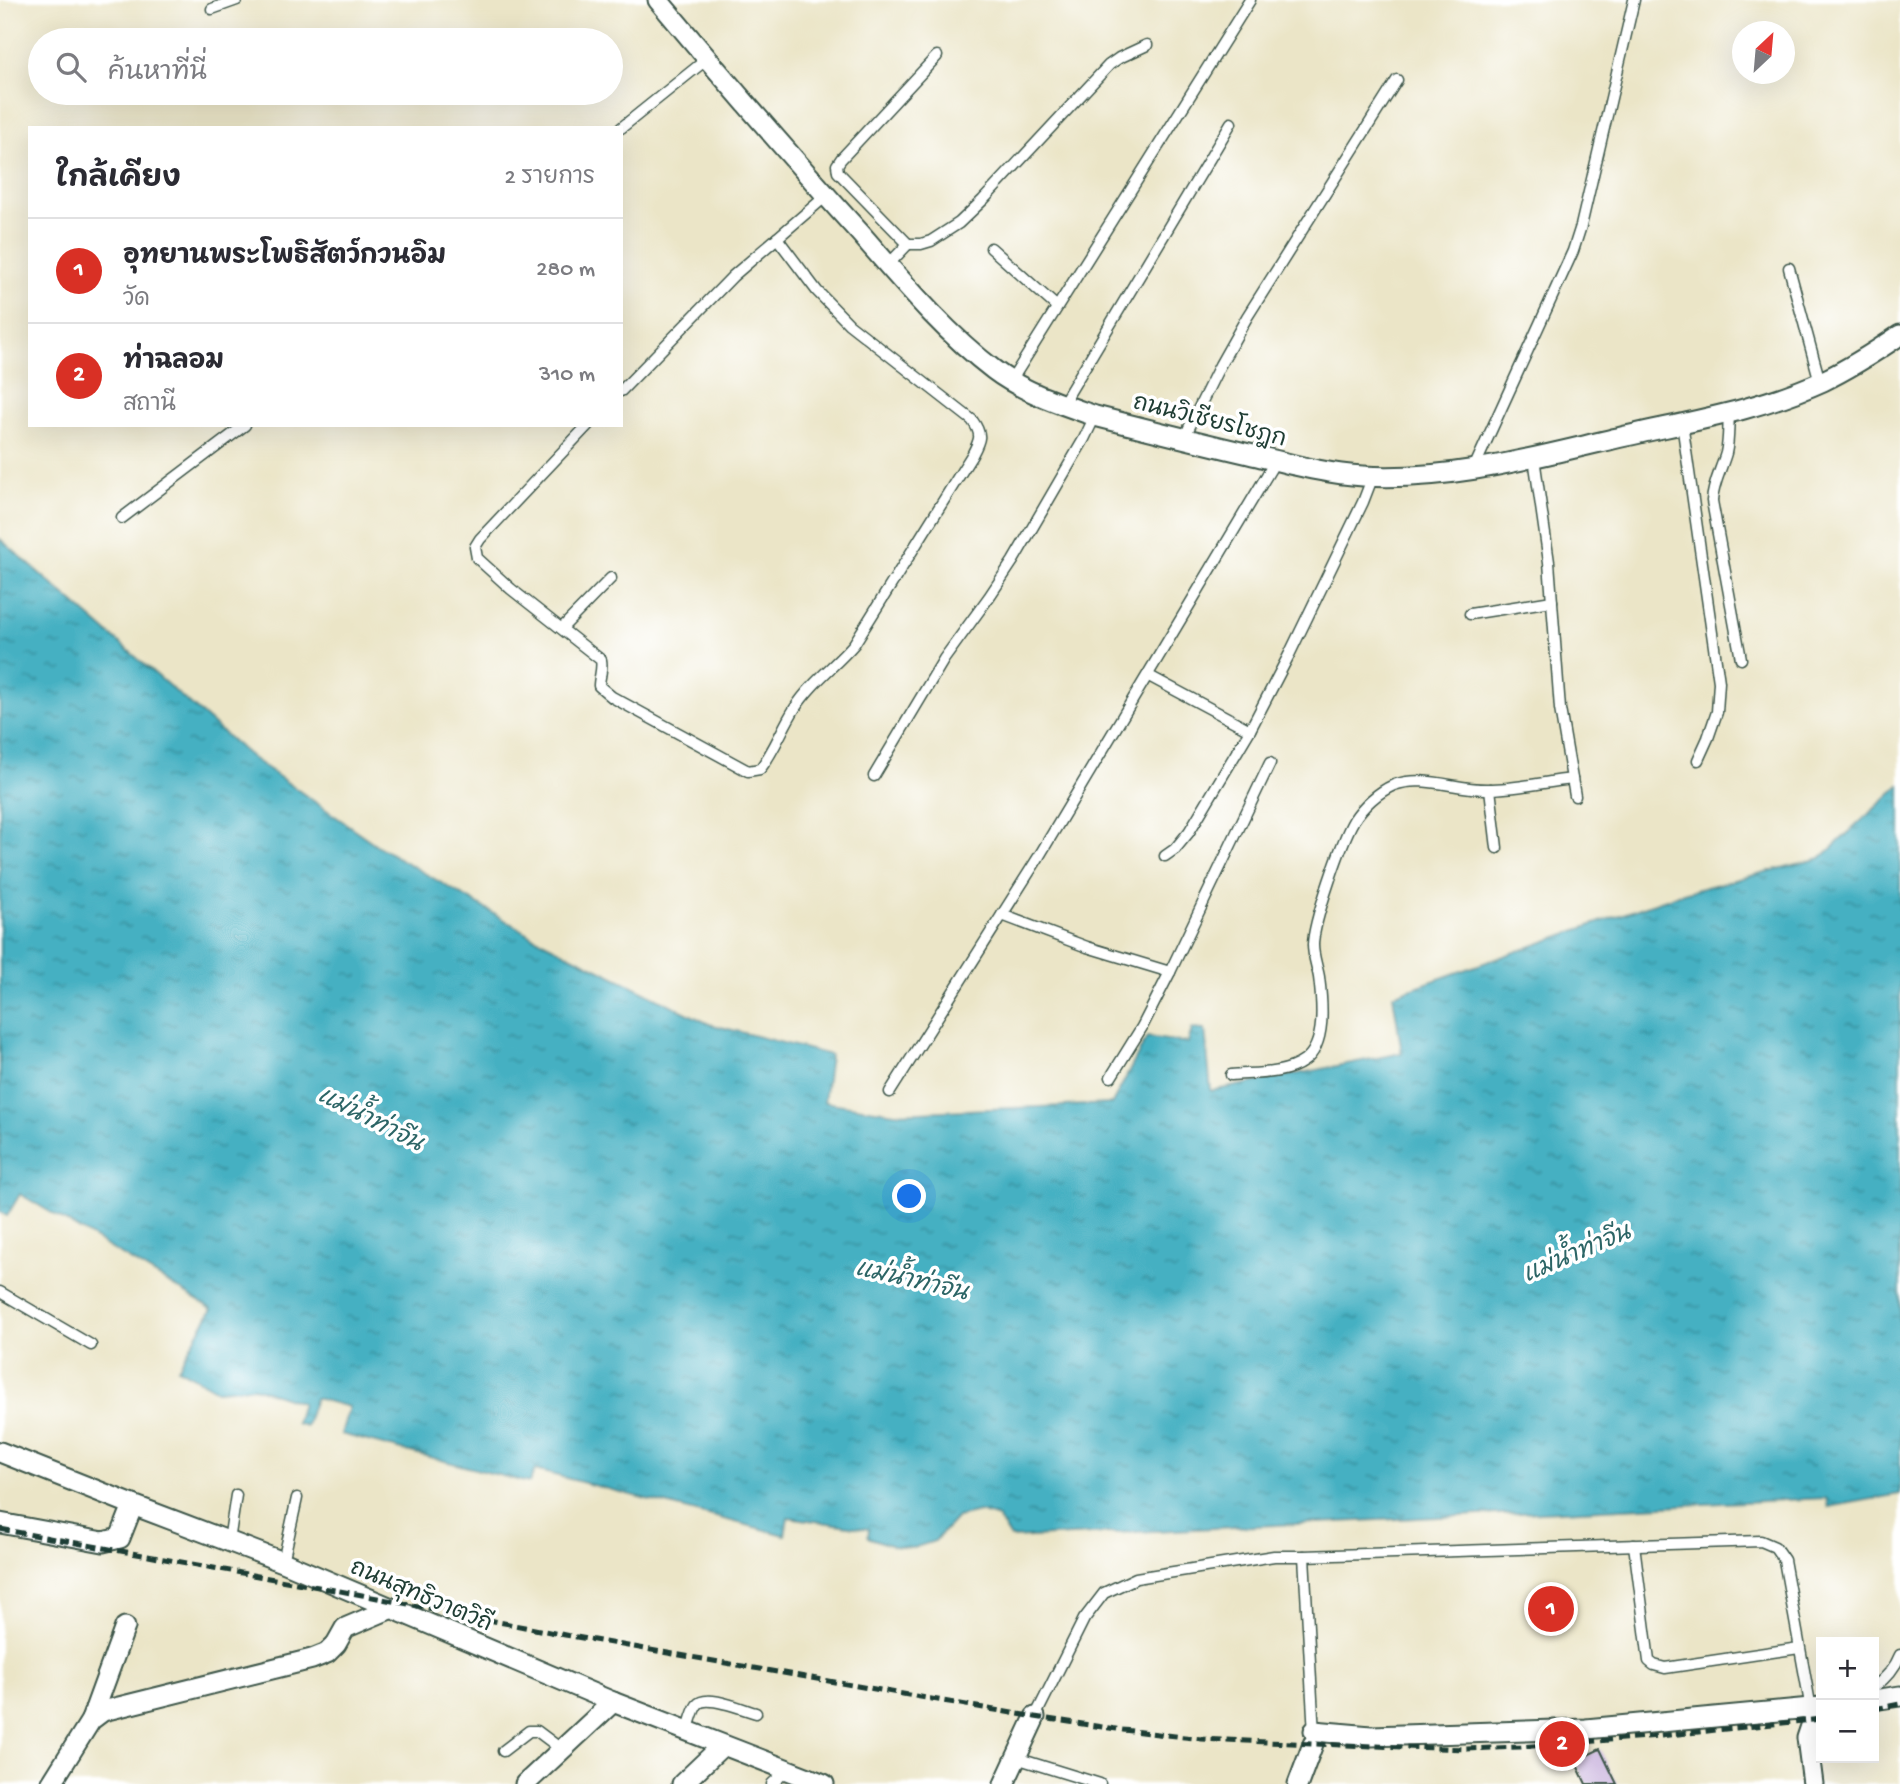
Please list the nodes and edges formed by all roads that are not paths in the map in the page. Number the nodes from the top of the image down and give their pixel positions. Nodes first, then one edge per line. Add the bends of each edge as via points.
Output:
1 (237, 0) edge
2 (658, 0) edge
3 (1250, 0) edge
4 (1634, 0) edge
5 (212, 9) dead end
6 (1147, 45) dead end
7 (937, 56) dead end
8 (707, 59) junction
9 (1397, 80) dead end
10 (1231, 123) dead end
11 (623, 126) edge
12 (826, 196) junction
13 (777, 238) junction
14 (908, 244) junction
15 (991, 248) dead end
16 (888, 265) junction
17 (1789, 268) dead end
18 (1057, 307) junction
19 (1900, 335) edge
20 (1011, 381) junction
21 (1820, 382) junction
22 (623, 389) edge
23 (1062, 405) junction
24 (1729, 414) junction
25 (1095, 416) junction
26 (1682, 423) junction
27 (242, 427) edge
28 (586, 427) edge
29 (1184, 439) junction
30 (1535, 458) junction
31 (1276, 460) junction
32 (1473, 470) junction
33 (1373, 476) junction
34 (122, 518) dead end
35 (611, 578) dead end
36 (1552, 601) junction
37 (1470, 614) dead end
38 (562, 628) junction
39 (1741, 659) dead end
40 (1149, 676) junction
41 (1250, 730) junction
42 (1698, 760) dead end
43 (1270, 763) dead end
44 (874, 776) dead end
45 (1572, 779) junction
46 (1490, 789) junction
47 (1575, 796) dead end
48 (1497, 848) dead end
49 (1166, 856) dead end
50 (1002, 915) junction
51 (1170, 972) junction
52 (1231, 1075) dead end
53 (1111, 1077) dead end
54 (890, 1092) dead end
55 (0, 1292) edge
56 (91, 1345) dead end
57 (0, 1452) edge
58 (236, 1495) dead end
59 (297, 1498) dead end
60 (134, 1505) junction
61 (0, 1523) edge
62 (229, 1541) junction
63 (1634, 1545) junction
64 (1304, 1556) junction
65 (283, 1562) junction
66 (392, 1608) junction
67 (125, 1628) dead end
68 (1799, 1648) junction
69 (1900, 1655) edge
70 (1879, 1682) edge
71 (1900, 1696) edge
72 (1879, 1699) edge
73 (613, 1702) junction
74 (1815, 1712) edge
75 (756, 1713) dead end
76 (1035, 1717) joint
77 (91, 1720) junction
78 (687, 1732) junction
79 (1313, 1738) junction
80 (722, 1746) junction
81 (561, 1749) junction
82 (503, 1751) dead end
83 (1016, 1758) junction
84 (787, 1770) junction
85 (51, 1784) edge
86 (525, 1784) edge
87 (682, 1784) edge
88 (772, 1784) edge
89 (824, 1784) edge
90 (1004, 1784) edge
91 (1100, 1784) edge
92 (1298, 1784) edge
93 (1813, 1784) edge

1 - 5 lane
2 - 8 street, ถนนวิเชียรโชฎก
3 - 18 lane
4 - 32 lane via 1573,251
6 - 14 lane via 1109,65 959,223 931,241
7 - 14 lane via 837,166
8 - 11 lane
8 - 12 street, ถนนวิเชียรโชฎก
9 - 29 lane via 1247,317
10 - 23 lane
12 - 13 lane
12 - 16 street, ถนนวิเชียรโชฎก
13 - 22 lane via 733,276
13 - 38 lane via 849,324 972,420 980,436 972,455 854,644 796,707 760,769 748,771 612,697 599,685 601,660
14 - 16 lane
15 - 18 lane
16 - 20 street, ถนนวิเชียรโชฎก via 964,345
17 - 21 lane
18 - 20 lane
19 - 21 street, ถนนวิเชียรโชฎก
20 - 23 street, ถนนวิเชียรโชฎก
21 - 24 street, ถนนวิเชียรโชฎก
23 - 25 street, ถนนวิเชียรโชฎก
24 - 26 street, ถนนวิเชียรโชฎก
24 - 39 lane via 1727,449 1712,501
25 - 29 street, ถนนวิเชียรโชฎก
25 - 44 lane via 1013,561 944,659
26 - 30 street, ถนนวิเชียรโชฎก
26 - 42 lane via 1718,682 1717,712
27 - 34 lane
28 - 38 lane via 475,547 477,558
29 - 31 street, ถนนวิเชียรโชฎก
30 - 32 street, ถนนวิเชียรโชฎก
30 - 36 lane
31 - 33 street, ถนนวิเชียรโชฎก
31 - 40 lane
32 - 33 street, ถนนวิเชียรโชฎก
33 - 41 lane
35 - 38 lane
36 - 37 lane
36 - 45 lane via 1560,709
40 - 41 lane
40 - 50 lane
41 - 49 lane via 1189,832
43 - 51 lane
45 - 46 lane
45 - 47 lane
46 - 48 lane
46 - 52 lane via 1406,782 1367,804 1354,821 1316,923 1313,945 1322,1020 1314,1048 1305,1061 1291,1068
50 - 51 lane
50 - 54 lane
51 - 53 lane
55 - 56 lane
57 - 60 street, ถนนสุทธิวาตวิถี
58 - 62 lane
59 - 65 lane
60 - 61 street via 120,1538 103,1542
60 - 62 street, ถนนสุทธิวาตวิถี
62 - 65 street, ถนนสุทธิวาตวิถี
63 - 64 lane
63 - 68 lane via 1761,1541 1775,1547 1784,1560
63 - 68 lane via 1649,1661 1654,1665 1665,1668
64 - 76 lane via 1274,1556 1136,1577 1104,1593 1084,1619
64 - 79 lane
65 - 66 street, ถนนสุทธิวาตวิถี
66 - 73 street, ถนนสุทธิวาตวิถี
66 - 77 street via 345,1628 327,1653 312,1659 115,1707
67 - 77 street
68 - 74 lane
69 - 70 lane
71 - 72 street
73 - 78 street, ถนนสุทธิวาตวิถี
73 - 81 street
74 - 79 street via 1587,1729
74 - 93 street via 1807,1738
75 - 78 lane via 702,1701
76 - 83 street
77 - 85 street
78 - 80 street, ถนนสุทธิวาตวิถี
79 - 92 street
80 - 84 street, ถนนสุทธิวาตวิถี
80 - 87 street
81 - 82 lane via 533,1730
81 - 86 street
83 - 90 street
83 - 91 lane
84 - 88 lane
84 - 89 street, ถนนสุทธิวาตวิถี

